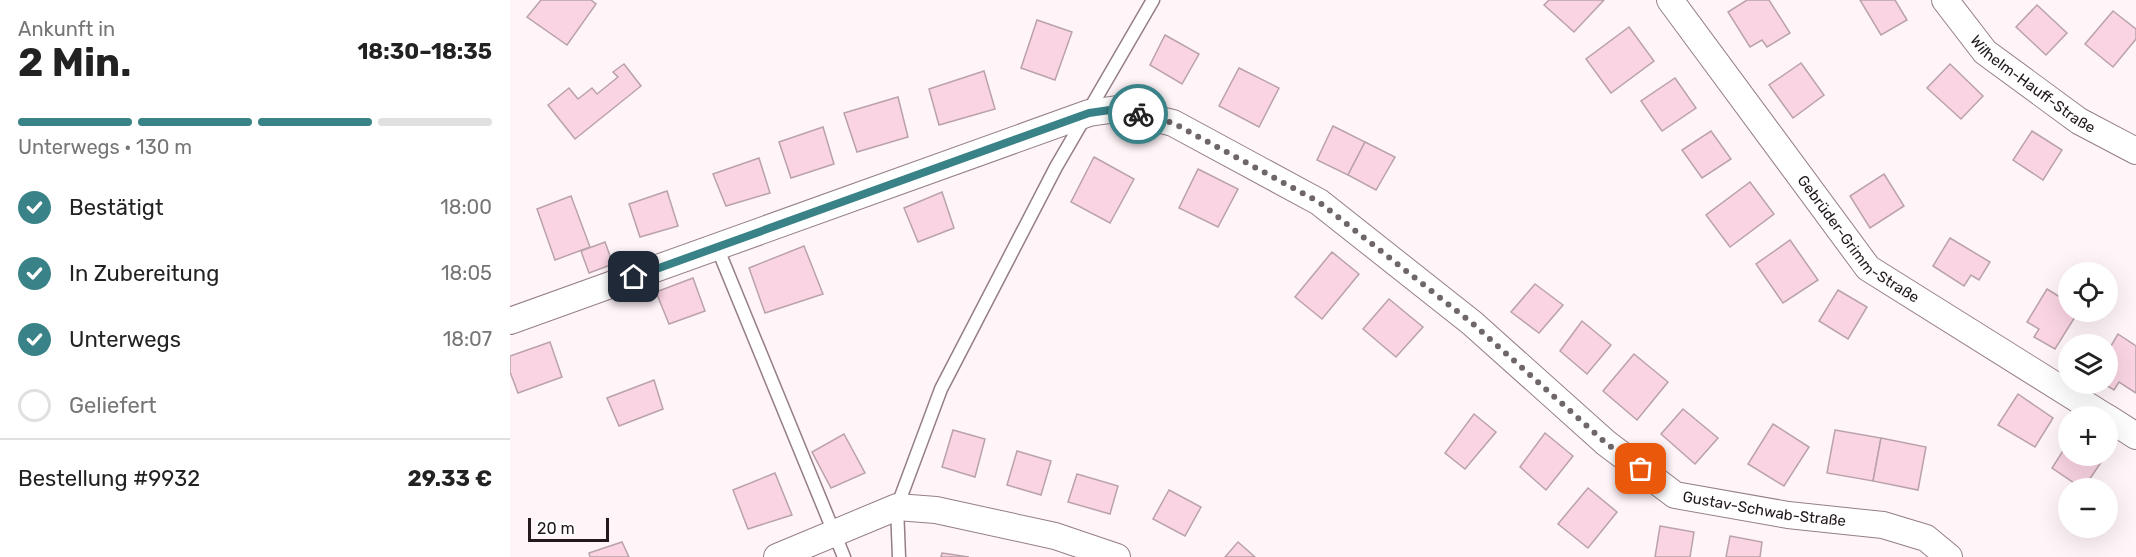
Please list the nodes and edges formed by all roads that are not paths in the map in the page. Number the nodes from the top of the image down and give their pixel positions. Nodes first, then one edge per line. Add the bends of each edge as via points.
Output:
1 (1153, 0) edge
2 (1670, 0) edge
3 (1945, 0) edge
4 (1089, 113) junction
5 (2136, 151) edge
6 (717, 247) junction
7 (510, 321) edge
8 (2088, 406) edge
9 (2118, 425) edge
10 (2136, 436) edge
11 (897, 507) junction
12 (832, 534) junction
13 (777, 557) edge
14 (844, 557) edge
15 (899, 557) edge
16 (1117, 557) edge
17 (1949, 557) edge

1 - 4 lane
2 - 8 street, Gebrüder-Grimm-Straße via 1868,268
3 - 5 street, Wilhelm-Hauff-Straße via 1985,52 2079,121
4 - 6 street, Gustav-Schwab-Straße
4 - 11 lane via 1056,166 941,389
4 - 17 street, Gustav-Schwab-Straße via 1117,109 1173,123 1319,202 1472,323 1606,443 1676,495 1788,515 1883,525 1926,538
6 - 7 street, Gustav-Schwab-Straße
6 - 12 lane
9 - 10 street, Gebrüder-Grimm-Straße
11 - 12 street
11 - 15 lane
11 - 16 street via 936,510 1055,536
12 - 13 street
12 - 14 lane

